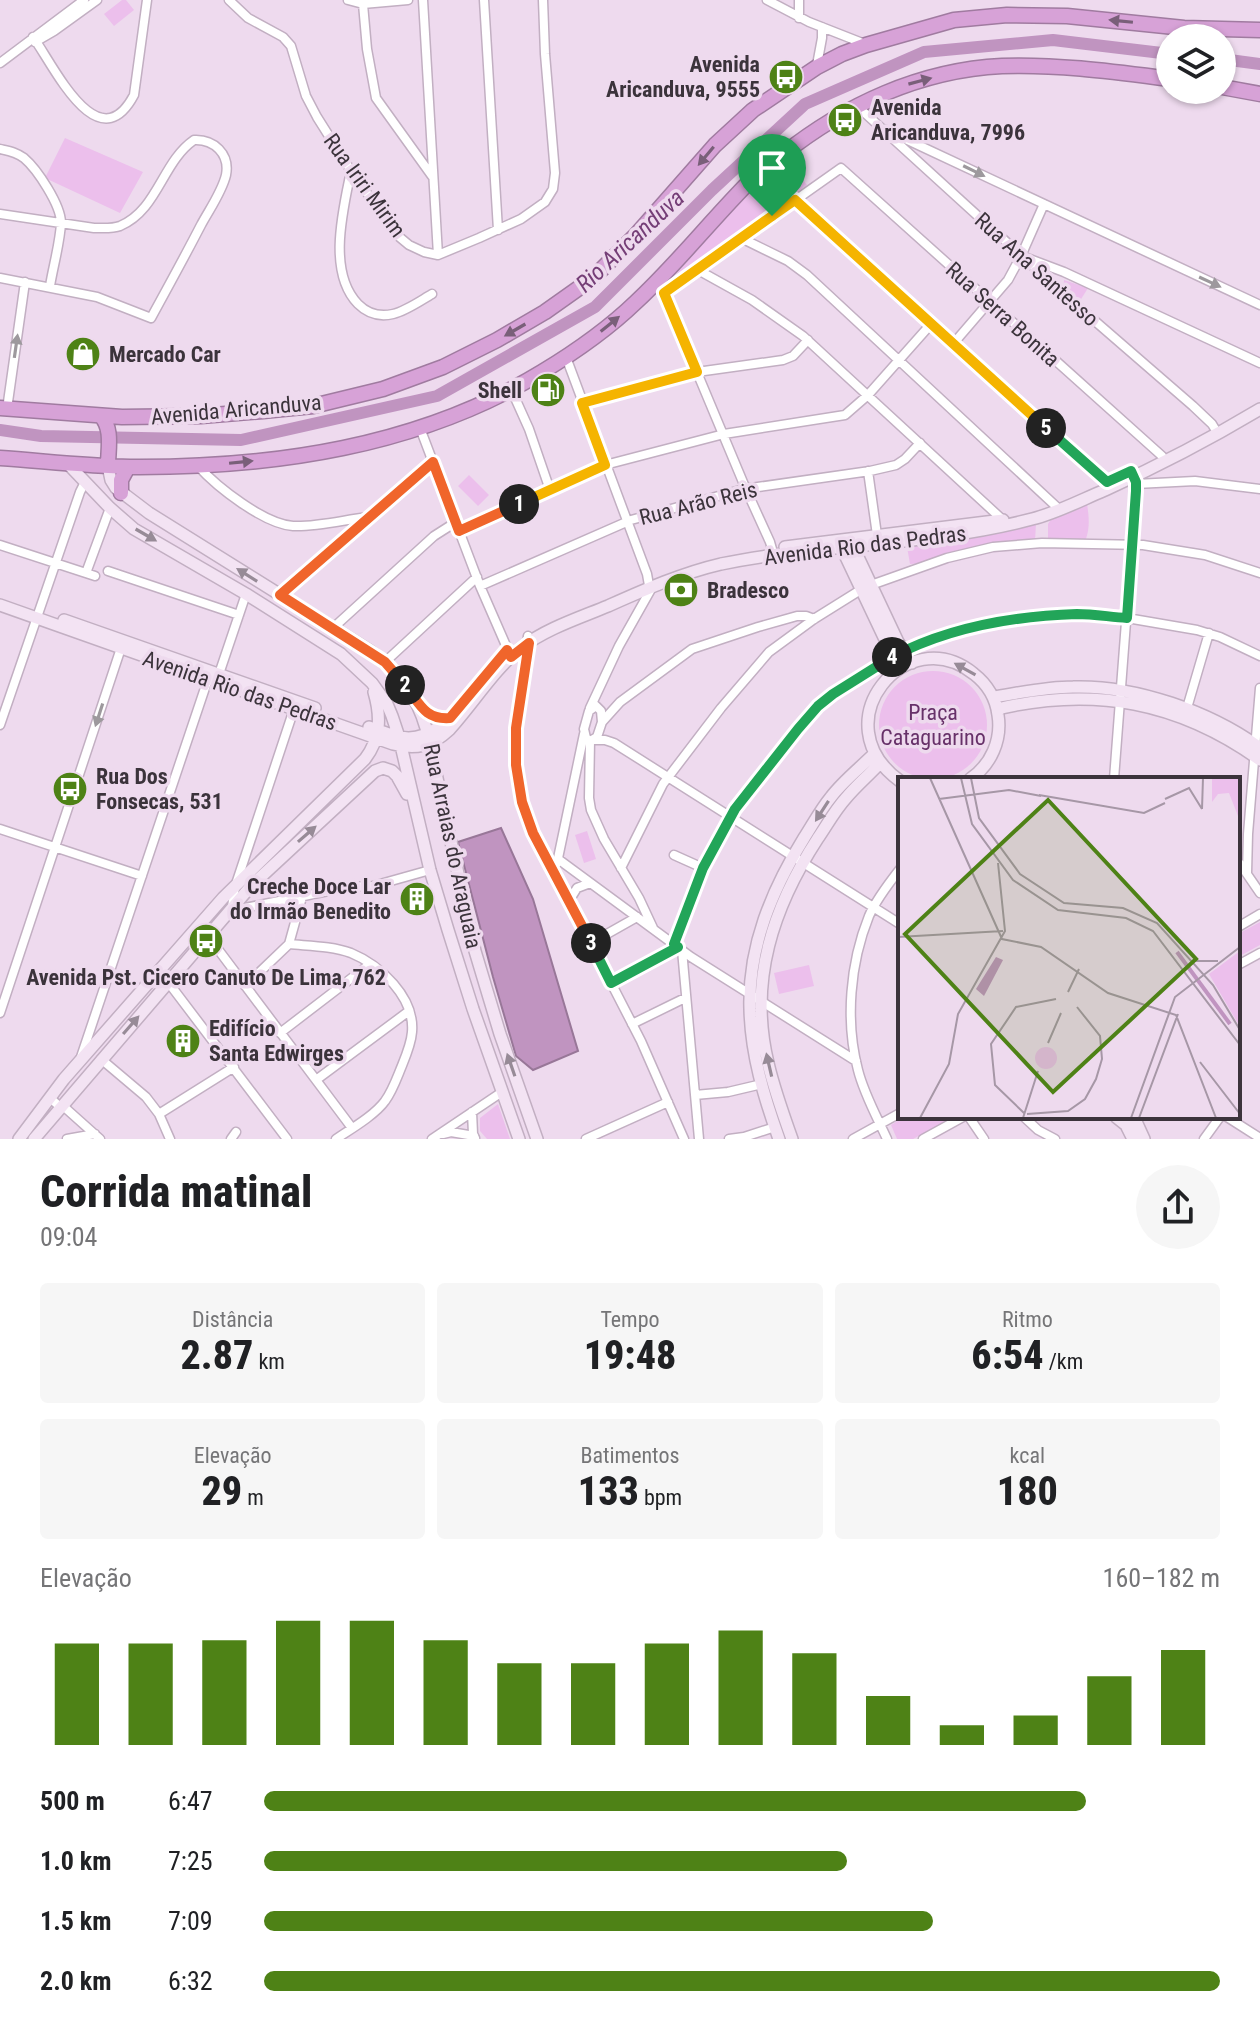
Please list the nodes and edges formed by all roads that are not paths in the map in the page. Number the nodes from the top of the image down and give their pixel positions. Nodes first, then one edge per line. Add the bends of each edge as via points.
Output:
1 (84, 0) edge
2 (97, 0) edge
3 (147, 0) edge
4 (229, 0) edge
5 (408, 0) edge
6 (423, 0) edge
7 (484, 0) edge
8 (543, 0) edge
9 (767, 0) edge
10 (799, 0) edge
11 (355, 2) edge
12 (799, 18) junction
13 (64, 20) junction
14 (1260, 20) edge
15 (1156, 25) edge
16 (822, 27) junction
17 (1236, 27) edge
18 (1236, 30) edge
19 (1260, 30) edge
20 (32, 41) junction
21 (866, 45) junction
22 (0, 63) edge
23 (817, 67) junction
24 (1156, 77) edge
25 (1236, 89) edge
26 (1260, 97) edge
27 (856, 105) junction
28 (878, 126) junction
29 (920, 145) junction
30 (0, 149) edge
31 (912, 157) junction
32 (351, 171) junction
33 (432, 176) junction
34 (795, 200) junction
35 (1044, 204) junction
36 (0, 214) edge
37 (61, 223) junction
38 (498, 230) junction
39 (741, 238) junction
40 (438, 255) junction
41 (1021, 256) junction
42 (698, 270) junction
43 (1064, 272) junction
44 (0, 278) edge
45 (25, 282) junction
46 (50, 286) junction
47 (661, 286) junction
48 (1058, 289) junction
49 (432, 294) dead end
50 (990, 303) junction
51 (1260, 305) edge
52 (931, 324) junction
53 (808, 340) junction
54 (953, 344) junction
55 (566, 356) junction
56 (899, 360) junction
57 (1260, 363) edge
58 (697, 372) junction
59 (511, 389) junction
60 (868, 395) junction
61 (1260, 401) edge
62 (582, 403) junction
63 (4, 409) edge
64 (1260, 409) edge
65 (101, 416) junction
66 (420, 428) junction
67 (1216, 431) junction
68 (723, 434) junction
69 (920, 443) junction
70 (0, 458) edge
71 (108, 459) junction
72 (1163, 459) junction
73 (433, 462) junction
74 (68, 464) junction
75 (605, 465) junction
76 (198, 466) junction
77 (128, 467) junction
78 (868, 471) junction
79 (1134, 477) junction
80 (85, 482) junction
81 (1108, 485) junction
82 (746, 489) junction
83 (1260, 489) edge
84 (550, 490) junction
85 (121, 493) junction
86 (1057, 507) junction
87 (110, 508) junction
88 (369, 517) junction
89 (627, 521) junction
90 (1004, 522) junction
91 (457, 526) junction
92 (877, 535) junction
93 (848, 543) junction
94 (1133, 544) junction
95 (0, 545) edge
96 (773, 552) junction
97 (55, 563) junction
98 (108, 571) dead end
99 (1260, 573) edge
100 (478, 582) junction
101 (650, 585) junction
102 (866, 587) junction
103 (246, 594) junction
104 (280, 595) junction
105 (0, 597) edge
106 (0, 605) edge
107 (37, 614) junction
108 (239, 615) junction
109 (1127, 618) junction
110 (814, 619) junction
111 (333, 628) junction
112 (1209, 633) junction
113 (528, 639) junction
114 (122, 644) junction
115 (509, 654) junction
116 (898, 654) junction
117 (1260, 656) edge
118 (385, 662) junction
119 (912, 663) junction
120 (893, 673) junction
121 (214, 677) junction
122 (372, 683) junction
123 (1260, 688) edge
124 (1120, 697) junction
125 (620, 702) junction
126 (995, 703) junction
127 (296, 705) junction
128 (418, 705) junction
129 (596, 708) junction
130 (1187, 708) junction
131 (450, 718) junction
132 (602, 724) junction
133 (0, 725) edge
134 (377, 734) junction
135 (590, 738) junction
136 (429, 739) junction
137 (399, 741) junction
138 (614, 743) junction
139 (1258, 752) edge
140 (877, 758) junction
141 (365, 759) junction
142 (372, 774) junction
143 (669, 776) junction
144 (972, 777) edge
145 (1114, 777) edge
146 (898, 780) edge
147 (414, 809) junction
148 (730, 815) junction
149 (0, 829) edge
150 (1247, 843) junction
151 (55, 847) junction
152 (674, 855) dead end
153 (1240, 856) edge
154 (798, 858) junction
155 (558, 859) junction
156 (1240, 862) edge
157 (621, 868) junction
158 (703, 868) junction
159 (430, 870) junction
160 (554, 872) junction
161 (898, 872) edge
162 (1247, 873) junction
163 (142, 876) junction
164 (590, 883) junction
165 (235, 887) junction
166 (1260, 893) edge
167 (302, 897) junction
168 (569, 901) junction
169 (874, 906) junction
170 (231, 909) junction
171 (1260, 914) edge
172 (637, 917) junction
173 (898, 923) edge
174 (1240, 926) edge
175 (197, 928) junction
176 (653, 929) junction
177 (208, 936) junction
178 (591, 943) junction
179 (289, 944) junction
180 (678, 947) junction
181 (1260, 953) edge
182 (370, 964) junction
183 (1240, 964) edge
184 (168, 982) junction
185 (611, 983) junction
186 (245, 986) junction
187 (750, 993) junction
188 (685, 998) junction
189 (762, 1001) junction
190 (409, 1011) junction
191 (0, 1013) edge
192 (632, 1024) junction
193 (89, 1032) junction
194 (280, 1033) junction
195 (89, 1050) junction
196 (80, 1060) junction
197 (856, 1061) junction
198 (97, 1064) junction
199 (234, 1067) junction
200 (316, 1080) junction
201 (762, 1084) junction
202 (502, 1092) junction
203 (52, 1095) junction
204 (695, 1095) junction
205 (668, 1102) junction
206 (62, 1105) junction
207 (472, 1112) junction
208 (159, 1114) junction
209 (898, 1114) edge
210 (962, 1119) edge
211 (968, 1119) edge
212 (1026, 1119) edge
213 (1118, 1119) edge
214 (1135, 1119) edge
215 (1219, 1119) edge
216 (1230, 1119) edge
217 (880, 1124) junction
218 (352, 1128) junction
219 (777, 1133) edge
220 (98, 1136) edge
221 (435, 1137) edge
222 (475, 1137) edge
223 (1260, 1138) edge
224 (19, 1139) edge
225 (34, 1139) edge
226 (67, 1139) edge
227 (170, 1139) edge
228 (287, 1139) edge
229 (336, 1139) edge
230 (519, 1139) edge
231 (537, 1139) edge
232 (586, 1139) edge
233 (684, 1139) edge
234 (699, 1139) edge
235 (729, 1139) edge
236 (792, 1139) edge
237 (853, 1139) edge
238 (887, 1139) edge
239 (923, 1139) edge
240 (984, 1139) edge
241 (1055, 1139) edge
242 (1133, 1139) edge
243 (1144, 1139) edge
244 (1204, 1139) edge

1 - 13 street
2 - 13 street
3 - 20 street via 134,95 113,117 94,116 80,105
4 - 32 street, Rua Iriri Mirim via 291,46 306,96
5 - 11 street
6 - 33 street
7 - 38 street
8 - 38 street via 554,183 539,208
9 - 12 street
10 - 12 street
11 - 33 street via 376,98
12 - 16 street
13 - 20 street
14 - 17 highway
15 -> 21 highway, Avenida Aricanduva via 1007,15 954,20
16 - 21 street
16 - 23 street
18 - 19 highway, Avenida Aricanduva
20 - 22 street
21 - 23 highway, Avenida Aricanduva
23 -> 65 highway, Avenida Aricanduva via 753,110 715,145 593,278 545,312 443,367 313,406 201,416
27 -> 24 highway via 913,82 998,67
25 - 26 highway
27 - 28 street, Rua Ana Santesso
27 - 47 highway via 754,177
28 - 29 street
28 - 31 street, Rua Ana Santesso
29 - 31 street
29 -> 35 street
30 - 37 street via 14,152 32,167 59,208
31 - 41 street, Rua Ana Santesso
32 - 40 street, Rua Iriri Mirim via 397,235 416,249
32 - 49 street via 340,256 350,294 376,315 395,314
33 - 40 street
34 - 39 street
34 - 50 street, Rua Serra Bonita via 841,168
34 - 52 street
35 - 41 street
35 -> 51 street
36 - 37 street
37 - 46 street
37 - 46 street via 120,226 151,200 176,156 189,144 199,139 220,149 226,167 223,181 151,318
38 - 40 street
39 - 42 street
39 - 56 street via 798,268
41 - 43 street
41 - 48 street, Rua Ana Santesso
41 - 50 street
42 - 47 street
42 - 53 street
43 - 48 street
43 - 57 street
44 - 45 street
45 - 46 street
63 -> 45 street
55 -> 47 highway
47 - 58 street
48 - 67 street, Rua Ana Santesso
50 - 54 street
50 - 72 street, Rua Serra Bonita
52 - 54 street
52 - 56 street
53 - 58 street via 783,360
53 - 60 street
54 - 81 street
55 - 59 highway
55 - 62 street
56 - 60 street
56 - 86 street
58 - 62 street
58 - 68 street
59 - 66 highway
59 - 84 street
60 - 68 street via 841,416
60 - 69 street
61 - 67 main road, Avenida Rio das Pedras
62 - 75 street
63 - 65 highway, Avenida Aricanduva
64 - 67 main road, Avenida Rio das Pedras
65 - 71 highway via 109,430
66 - 73 street
76 -> 66 highway via 313,455
67 - 72 main road, Avenida Rio das Pedras
68 - 75 street
68 - 82 street
69 - 78 street, Rua Arão Reis via 900,463
69 - 90 street
70 - 74 highway
71 - 74 highway
71 - 77 highway
71 - 85 main road, Rua Arraias do Araguaia via 111,480
72 - 79 main road, Avenida Rio das Pedras
73 - 88 street
73 - 91 street
74 - 80 main road, Rua Arraias do Araguaia
75 - 84 street
75 - 89 street
76 - 77 highway
76 - 88 street via 241,502 288,526
77 - 85 highway
78 - 82 street, Rua Arão Reis
78 - 92 street
79 - 81 main road, Avenida Rio das Pedras
79 - 83 street
79 - 94 street
80 - 87 main road, Rua Arraias do Araguaia
80 - 97 street
81 - 86 main road, Avenida Rio das Pedras
82 - 89 street, Rua Arão Reis
82 - 96 street
84 - 91 street
104 -> 85 main road, Rua Arraias do Araguaia
86 - 90 main road, Avenida Rio das Pedras
87 - 97 street via 90,575
87 -> 103 main road, Rua Arraias do Araguaia via 134,529
88 - 104 street
89 - 100 street, Rua Arão Reis
89 - 101 street
90 - 92 main road, Avenida Rio das Pedras
90 - 93 main road, Avenida Rio das Pedras via 986,530
91 - 100 street
91 - 111 street via 434,536
92 - 93 main road, Avenida Rio das Pedras
93 - 96 main road, Avenida Rio das Pedras
93 - 102 main road
94 - 99 street via 1205,555
94 - 102 street via 993,547
94 - 109 street
95 - 97 street
96 - 101 main road, Avenida Rio das Pedras via 699,563
97 - 107 street
98 - 108 street
100 - 115 street
100 - 118 street, Rua Arão Reis
101 - 113 main road, Avenida Rio das Pedras
101 - 129 street via 601,686
102 - 110 street
102 - 116 main road
103 - 108 street
103 - 122 main road, Rua Arraias do Araguaia via 341,654
104 - 111 main road, Rua Arraias do Araguaia
105 - 107 main road, Avenida Rio das Pedras
106 - 107 main road, Avenida Rio das Pedras
107 - 114 main road, Avenida Rio das Pedras
107 - 133 street
108 - 121 street
109 - 112 street
109 - 116 street via 1080,614 996,622
109 - 124 street
110 - 125 street via 797,616 695,647
110 - 143 street via 769,652
111 - 118 main road, Rua Arraias do Araguaia
112 - 117 street
112 - 130 street
113 - 115 main road, Avenida Rio das Pedras
113 - 160 street via 516,765 525,813
114 - 121 main road, Avenida Rio das Pedras
114 -> 151 street
115 - 131 main road, Avenida Rio das Pedras
115 - 136 main road, Avenida Rio das Pedras via 449,730 439,740
116 - 119 main road
116 - 120 main road
116 - 148 street via 818,706
118 - 128 main road, Rua Arraias do Araguaia
119 - 120 main road
126 -> 119 main road via 979,677 959,664 936,659
120 - 140 main road via 869,710 869,737
121 - 127 main road, Avenida Rio das Pedras
121 - 163 street
122 - 134 main road
122 - 137 main road, Rua Arraias do Araguaia via 387,704
123 - 139 street
124 - 126 main road via 1075,687
124 - 130 main road
124 - 139 main road via 1199,724
124 - 145 street
125 - 129 street
125 - 132 street
126 - 144 main road via 996,745
127 - 134 main road, Avenida Rio das Pedras
127 - 165 street
128 - 131 main road via 437,718
128 - 136 main road, Rua Arraias do Araguaia
129 - 132 street
129 - 135 street via 586,721
130 - 139 main road via 1208,716
131 - 136 main road, Avenida Rio das Pedras
132 - 135 street
132 - 138 street
134 - 137 main road, Avenida Rio das Pedras
134 - 141 main road
135 - 138 street
135 - 155 street
135 - 157 street via 591,810
136 - 137 main road, Avenida Rio das Pedras via 424,746
231 -> 136 main road, Rua Arraias do Araguaia via 475,951
137 - 147 main road, Rua Arraias do Araguaia
138 - 143 street
139 - 150 street
140 - 146 main road
140 - 154 main road
141 - 142 main road via 374,765
141 - 165 main road
142 - 147 main road via 392,771
170 -> 142 main road
143 - 148 street
143 - 157 street
147 - 159 main road, Rua Arraias do Araguaia
148 - 154 street
148 - 158 street
149 - 151 street
150 - 153 street
150 - 162 street
151 - 163 street
151 - 191 street
152 - 158 street
154 - 169 street
154 - 187 main road via 776,886 758,934
154 - 189 main road via 774,923
155 - 160 street
155 - 164 street
156 - 162 street
157 - 176 street
158 - 180 street
159 - 167 street
159 - 202 main road, Rua Arraias do Araguaia
160 - 168 street
161 - 169 street
162 - 166 street
163 - 193 street
164 - 168 street via 577,888
164 - 172 street
165 - 170 street
165 - 175 main road
167 - 170 street
167 - 179 street
168 - 178 street
169 - 173 street
169 - 197 street via 852,981
170 - 177 main road
171 - 174 street
172 - 176 street
172 - 178 street
175 - 177 street
175 - 195 main road
176 - 180 street
177 - 184 main road
177 - 186 street
178 - 185 street
179 - 182 street via 351,953
179 - 186 street
180 - 185 street
180 - 187 street
180 - 188 street
181 - 183 street
182 - 190 street via 384,972
182 - 194 street
198 -> 184 main road
184 - 199 street
185 - 192 street
186 - 194 street
187 - 189 street
187 - 201 main road via 752,1043
188 - 192 street
188 - 204 street
189 - 197 street
236 -> 189 main road via 768,1064
190 - 200 street
190 - 218 street via 412,1033 393,1088 379,1108
192 - 205 street
193 - 195 street
193 - 196 street
194 - 200 street
195 - 196 main road
195 - 198 main road
196 - 203 main road
197 - 217 street
198 - 206 main road
198 - 208 street via 146,1097
199 - 208 street
199 - 228 street
200 - 218 street
201 - 204 street
201 - 219 main road
202 - 207 street
202 - 230 main road, Rua Arraias do Araguaia
203 - 206 street via 59,1096
203 - 224 main road
204 - 234 street
205 - 232 street
205 - 233 street
206 - 220 street
206 - 225 main road
207 - 221 street
207 - 222 street
208 - 227 street
209 - 217 street
210 - 239 street
211 - 240 street
212 - 241 street
213 - 242 main road
214 - 243 main road
215 - 244 street
216 - 223 street
217 - 237 street
217 - 238 street
218 - 229 street
219 - 235 street
220 - 226 street
221 - 222 street via 451,1132

